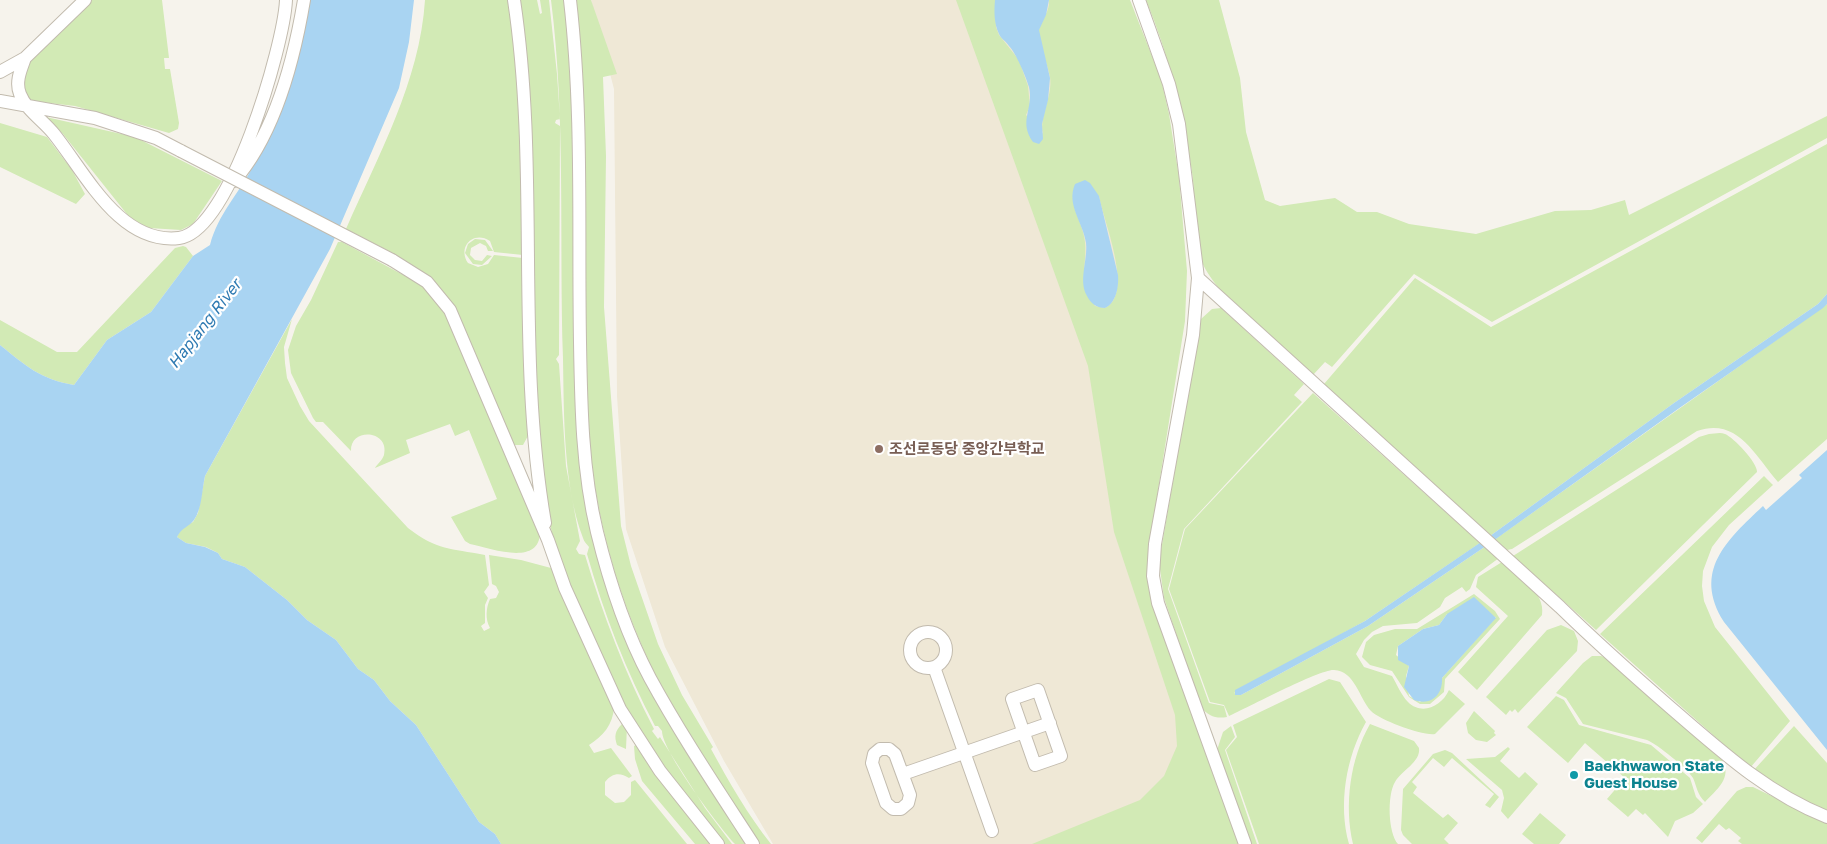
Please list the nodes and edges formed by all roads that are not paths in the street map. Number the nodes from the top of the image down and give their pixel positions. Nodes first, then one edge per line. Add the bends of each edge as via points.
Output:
1 (85, 0) edge
2 (286, 0) edge
3 (304, 0) edge
4 (514, 0) edge
5 (570, 0) edge
6 (1139, 0) edge
7 (25, 58) junction
8 (0, 72) edge
9 (0, 101) edge
10 (28, 106) junction
11 (257, 116) junction
12 (270, 120) junction
13 (226, 191) junction
14 (1198, 278) junction
15 (534, 447) junction
16 (511, 454) junction
17 (548, 540) junction
18 (934, 667) junction
19 (1050, 723) junction
20 (1024, 732) junction
21 (964, 753) junction
22 (902, 774) dead end
23 (1827, 816) edge
24 (992, 831) dead end
25 (718, 844) edge
26 (753, 844) edge
27 (1246, 844) edge

1 - 7 street
2 - 11 street via 282,32
3 - 12 street via 287,73
4 - 15 street via 522,64 528,362
5 - 26 street via 578,80 580,376 592,508 618,599 650,677
6 - 14 street via 1169,84 1179,124
7 - 8 street
7 - 10 street via 18,84 20,95
9 - 10 street
10 - 13 street via 53,132 114,212 146,235 181,238 204,223
10 - 16 street, bridge via 95,118 156,138 392,260 427,282 450,310
11 - 12 street
11 - 13 street
12 - 13 street via 249,164
14 - 23 street via 1594,640 1745,772 1800,806
14 - 27 street via 1192,336 1155,544 1153,576 1158,602
15 - 16 street
15 - 17 street
16 - 17 street
17 - 25 street via 565,588 620,709 660,771
18 - 18 street via 945,658 944,640 921,629 911,645 911,657 919,666
18 - 21 street
19 - 20 street
19 - 20 street via 1061,756 1035,765
19 - 20 street via 1038,690 1012,699
20 - 21 street
21 - 22 street
21 - 24 street

